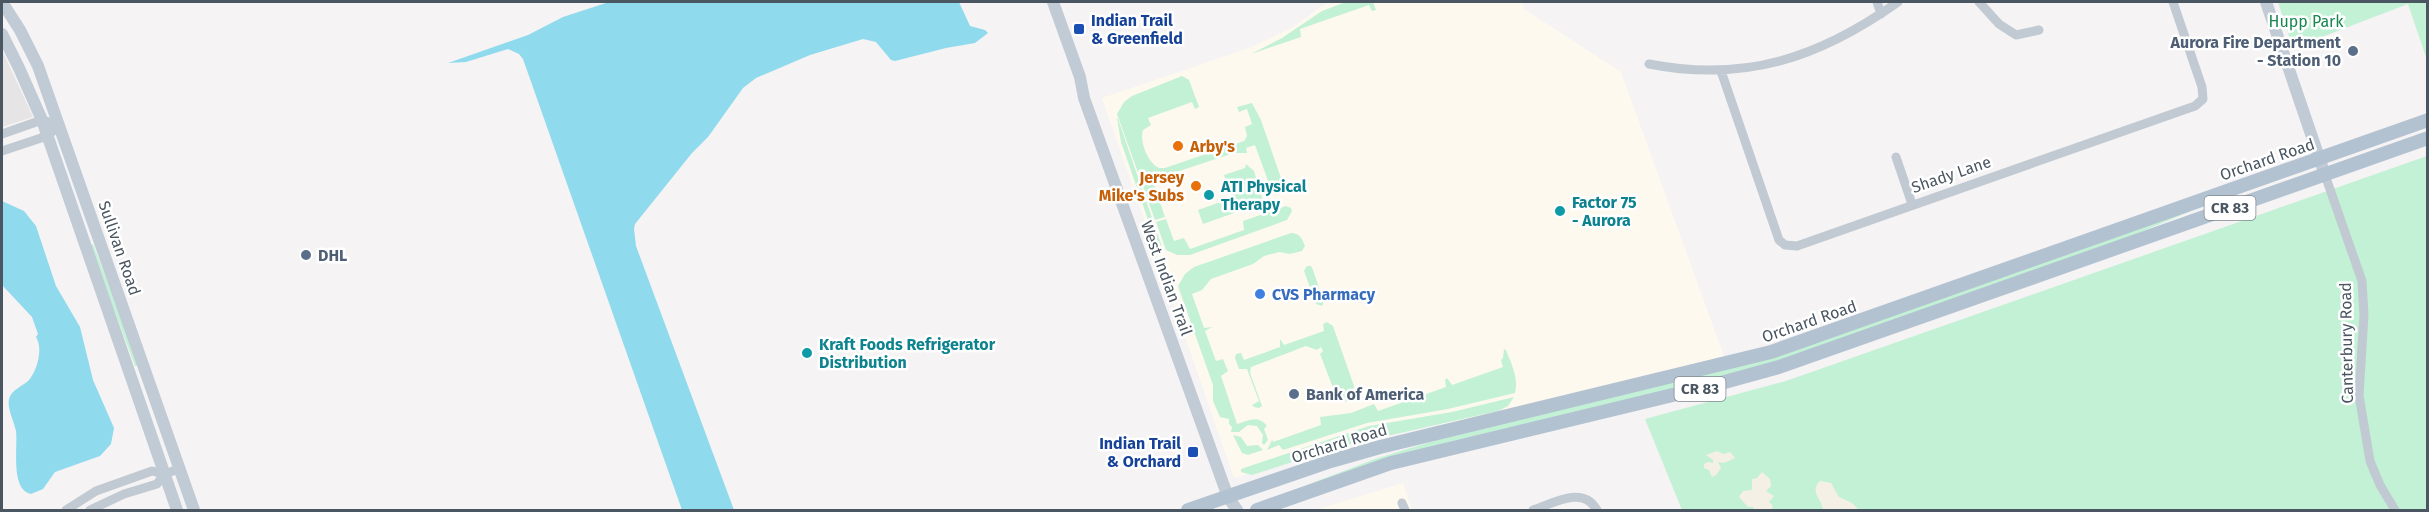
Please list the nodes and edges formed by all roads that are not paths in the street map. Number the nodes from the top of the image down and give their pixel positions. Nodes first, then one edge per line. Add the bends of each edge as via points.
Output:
1 (2, 2) edge
2 (1053, 2) edge
3 (1877, 2) edge
4 (1898, 2) edge
5 (1979, 2) edge
6 (2173, 2) edge
7 (2266, 2) edge
8 (1881, 14) junction
9 (2039, 30) dead end
10 (2, 34) edge
11 (1649, 64) dead end
12 (1721, 71) junction
13 (42, 120) junction
14 (2427, 120) edge
15 (60, 125) junction
16 (2, 134) edge
17 (47, 136) junction
18 (2427, 138) edge
19 (2, 151) edge
20 (1896, 157) dead end
21 (2319, 159) junction
22 (2325, 175) junction
23 (1912, 204) junction
24 (179, 469) junction
25 (164, 474) junction
26 (1227, 504) edge
27 (66, 510) edge
28 (90, 510) edge
29 (177, 510) edge
30 (194, 510) edge
31 (1188, 510) edge
32 (1237, 510) edge
33 (1257, 510) edge
34 (1533, 510) edge
35 (1598, 510) edge
36 (2396, 510) edge

1 - 15 street, Sullivan Road via 38,66
2 - 26 street, West Indian Trail
3 - 8 street
4 - 8 street
5 - 9 street via 2016,35
6 - 23 street, Shady Lane via 2202,87 2203,99 2195,106
7 - 21 street
8 - 12 street via 1837,41 1802,55 1763,66
10 - 13 street, Sullivan Road
11 - 12 street
12 - 23 street, Shady Lane via 1779,240 1785,245 1797,246
13 - 15 street
13 - 16 street
13 - 17 street, Sullivan Road
14 - 21 main road, Orchard Road / CR 83
15 - 17 street
15 - 24 street, Sullivan Road
17 - 19 street
17 - 25 street, Sullivan Road
18 - 22 main road, Orchard Road / CR 83
20 - 23 street
21 - 22 street
21 - 26 main road, Orchard Road / CR 83 via 1770,352 1380,447 1331,461
22 - 33 main road, Orchard Road / CR 83 via 1779,367 1391,463
22 - 36 street, Canterbury Road via 2362,282 2359,395 2370,461
24 - 25 street
24 - 30 street, Sullivan Road
25 - 27 street via 152,471 96,491
25 - 28 street via 157,484
25 - 29 street, Sullivan Road
26 - 31 main road, Orchard Road / CR 83
26 - 32 street, West Indian Trail
34 - 35 street via 1576,496 1589,500

